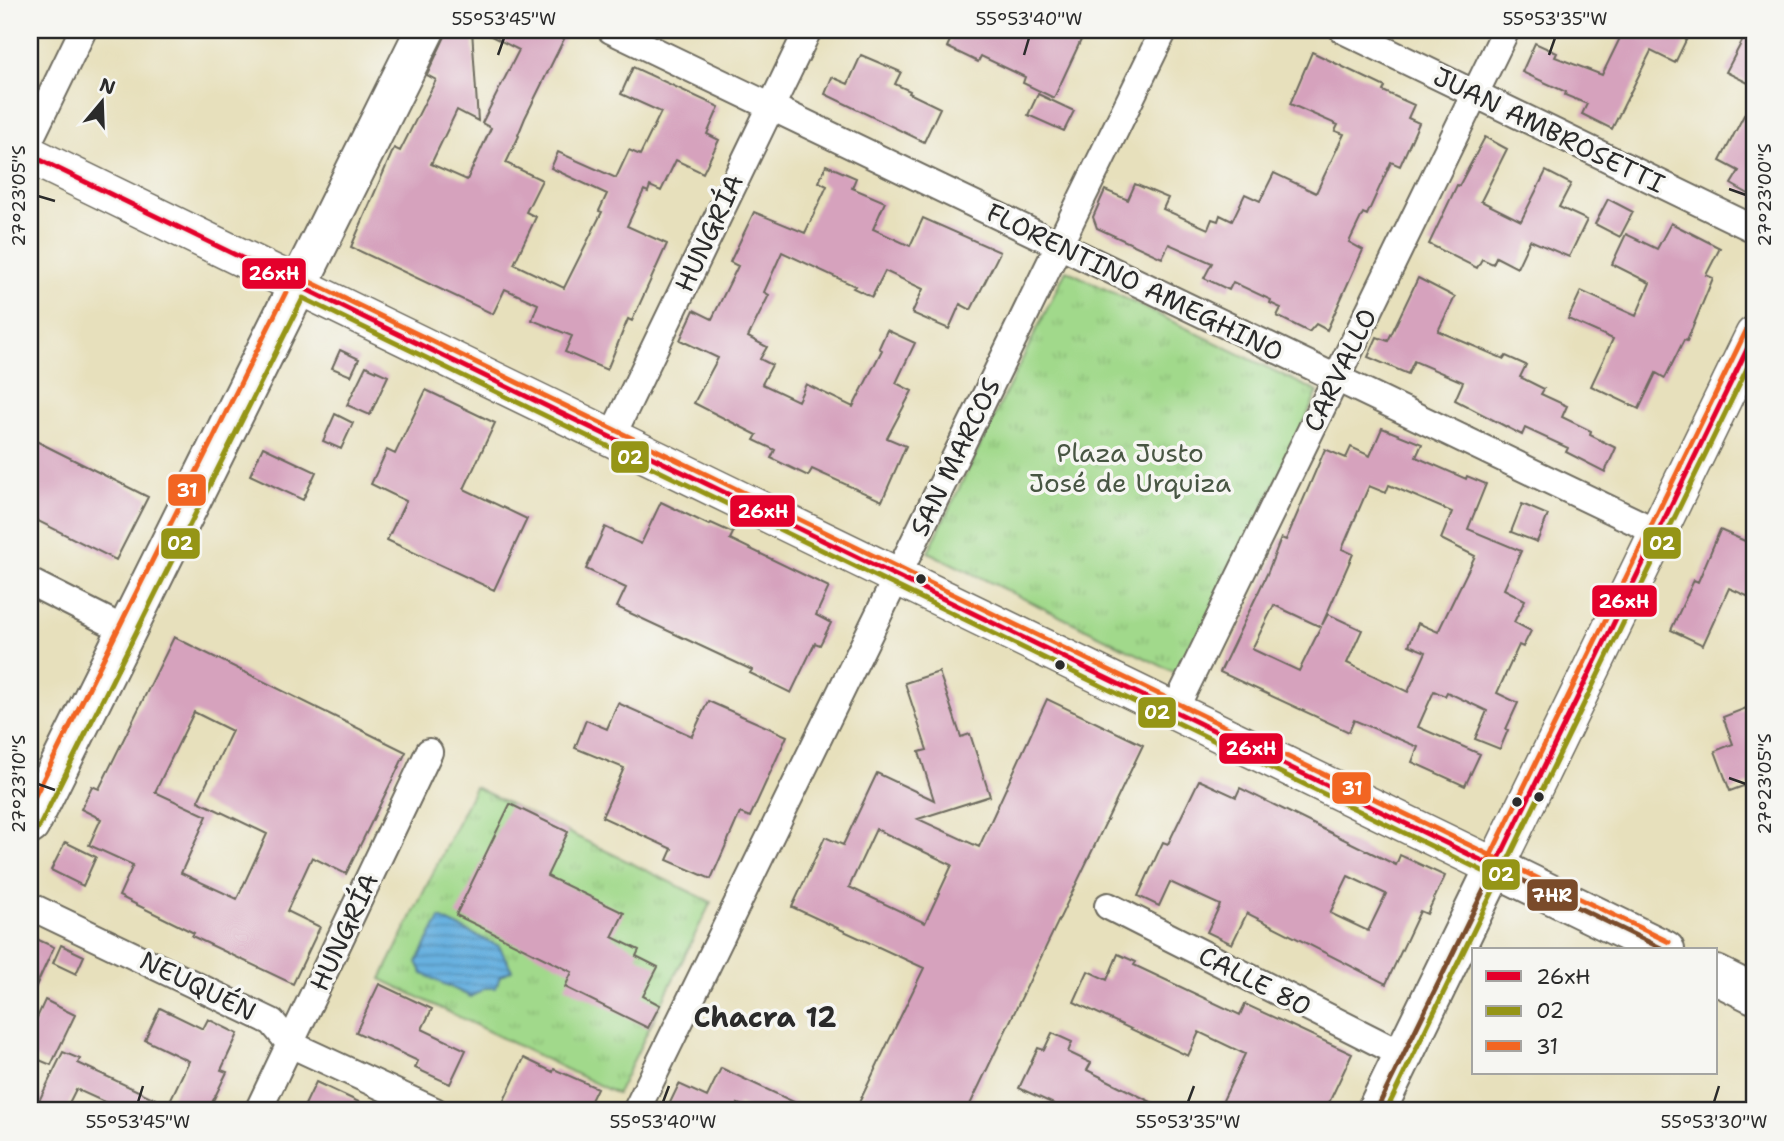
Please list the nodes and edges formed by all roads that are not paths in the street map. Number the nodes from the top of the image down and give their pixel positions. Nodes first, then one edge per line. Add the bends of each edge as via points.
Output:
1 (83, 30) edge
2 (425, 30) edge
3 (611, 30) edge
4 (808, 30) edge
5 (1164, 30) edge
6 (1343, 30) edge
7 (1506, 30) edge
8 (1475, 94) junction
9 (769, 107) junction
10 (30, 139) edge
11 (30, 155) edge
12 (1754, 229) edge
13 (1059, 245) junction
14 (299, 286) junction
15 (1754, 335) edge
16 (1336, 378) junction
17 (611, 438) junction
18 (1659, 533) junction
19 (897, 577) junction
20 (30, 582) edge
21 (127, 631) junction
22 (1174, 711) junction
23 (429, 752) dead end
24 (30, 825) edge
25 (1495, 867) junction
26 (30, 905) edge
27 (1108, 906) dead end
28 (1661, 948) edge
29 (1718, 976) edge
30 (1754, 994) edge
31 (290, 1044) junction
32 (1403, 1055) junction
33 (258, 1111) edge
34 (435, 1111) edge
35 (636, 1111) edge
36 (1376, 1111) edge

1 - 10 street
2 - 14 main road
3 - 9 street, FLORENTINO AMEGHINO
4 - 9 street, HUNGRÍA
5 - 13 street, SAN MARCOS
6 - 8 street, JUAN AMBROSETTI
7 - 8 street, CARVALLO
8 - 12 street, JUAN AMBROSETTI
8 - 16 street, CARVALLO
9 - 13 street, FLORENTINO AMEGHINO
9 - 17 street, HUNGRÍA
11 - 14 main road
13 - 16 street, FLORENTINO AMEGHINO
13 - 19 street, SAN MARCOS
14 - 17 main road
14 - 21 main road
15 - 18 main road
16 - 18 street, FLORENTINO AMEGHINO
16 - 22 street, CARVALLO
17 - 19 main road
18 - 25 main road
19 - 22 main road
19 - 35 street, SAN MARCOS
20 - 21 street
21 - 24 main road
22 - 25 main road
23 - 31 street, HUNGRÍA
25 - 28 main road
25 - 32 main road
26 - 31 street, NEUQUÉN via 272,1021
27 - 32 street, CALLE 80
29 - 30 main road
31 - 33 street, HUNGRÍA
31 - 34 street, NEUQUÉN
32 - 36 main road

